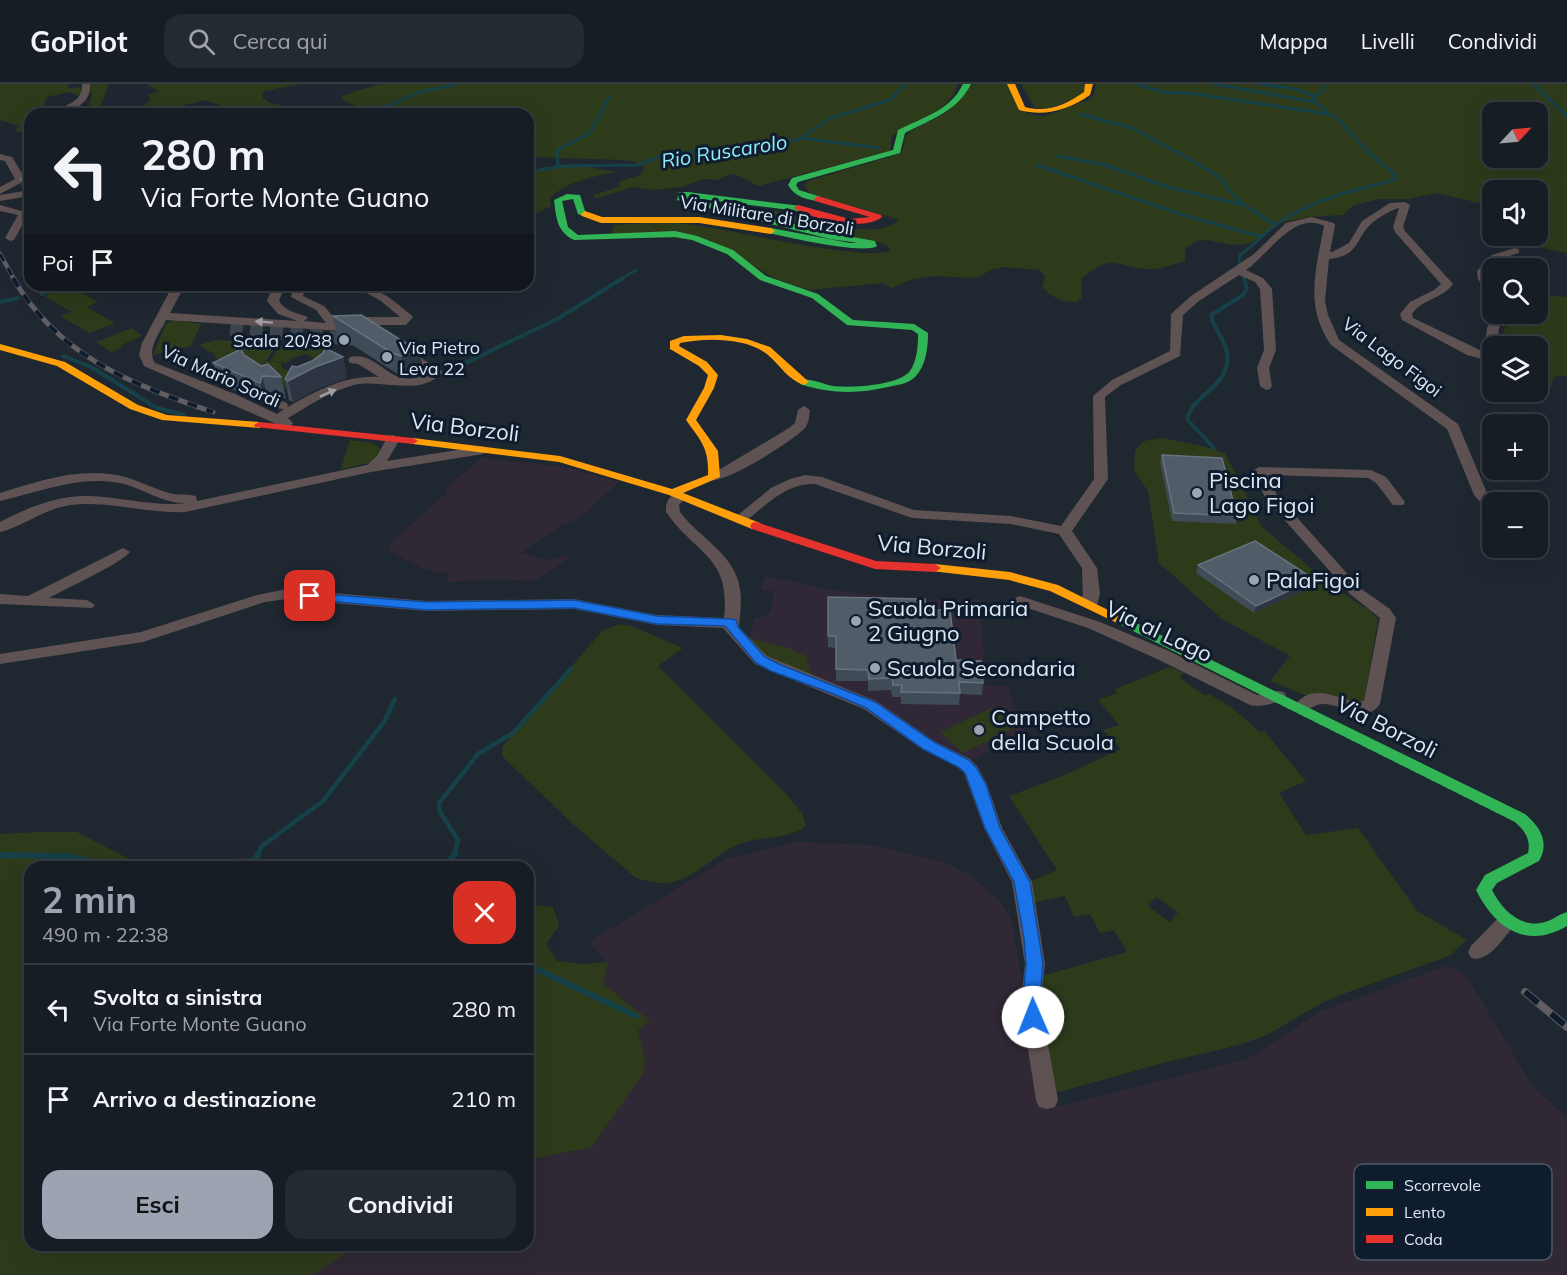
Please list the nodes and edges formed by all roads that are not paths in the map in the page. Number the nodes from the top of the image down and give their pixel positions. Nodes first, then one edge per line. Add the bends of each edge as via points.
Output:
1 (86, 84) edge
2 (967, 84) edge
3 (1011, 84) edge
4 (1089, 84) edge
5 (69, 108) edge
6 (0, 157) edge
7 (0, 191) edge
8 (24, 194) edge
9 (0, 198) edge
10 (0, 207) edge
11 (24, 213) edge
12 (24, 226) edge
13 (10, 238) dead end
14 (1515, 251) dead end
15 (1324, 256) junction
16 (1495, 258) edge
17 (1238, 270) junction
18 (176, 291) edge
19 (277, 291) edge
20 (298, 291) edge
21 (369, 291) edge
22 (163, 316) junction
23 (196, 319) junction
24 (330, 320) junction
25 (230, 329) tunnel mouth
26 (375, 332) edge
27 (395, 345) edge
28 (0, 347) edge
29 (1482, 357) edge
30 (354, 360) dead end
31 (417, 377) dead end
32 (220, 379) edge
33 (400, 384) junction
34 (204, 386) junction
35 (1266, 386) dead end
36 (252, 406) junction
37 (278, 409) junction
38 (804, 410) dead end
39 (229, 424) junction
40 (293, 427) junction
41 (436, 444) junction
42 (391, 445) junction
43 (483, 450) junction
44 (423, 459) junction
45 (371, 468) junction
46 (714, 477) junction
47 (677, 494) junction
48 (1482, 496) edge
49 (0, 497) edge
50 (230, 499) junction
51 (1398, 502) dead end
52 (741, 519) junction
53 (0, 528) edge
54 (1065, 531) junction
55 (123, 552) dead end
56 (0, 599) edge
57 (31, 601) junction
58 (1020, 601) dead end
59 (87, 605) dead end
60 (1091, 605) junction
61 (731, 623) junction
62 (0, 659) edge
63 (1278, 696) junction
64 (1302, 707) junction
65 (1567, 918) edge
66 (1507, 921) junction
67 (1478, 952) dead end
68 (1047, 1100) dead end

1 - 5 street via 81,101
2 - 46 street, Via Militare di Borzoli via 966,92 954,105 901,132 897,151 803,176 792,185 796,192 873,214 877,219 844,220 739,199 688,194 680,198 873,246 850,246 699,220 601,220 581,212 577,197 558,200 562,227 573,237 596,239 654,233 694,237 743,260 760,276 814,296 848,323 914,327 923,333 915,371 909,377 867,390 845,392 794,377 772,352 758,345 690,338 675,341 674,347 703,364 713,375 709,392 691,420 716,451
3 - 4 street via 1022,108 1034,113 1081,98 1088,93
6 - 7 street via 9,159 21,180
8 - 9 street
10 - 11 street
12 - 13 street
14 - 16 street
15 - 17 street, Via Lago Figoi via 1330,225 1305,221 1279,232 1254,260
15 - 29 street via 1353,245 1366,223 1394,204 1405,205 1400,232 1447,286 1412,305 1407,317 1416,326
15 - 48 street, Via Lago Figoi via 1319,297 1325,330 1335,342 1454,426
17 - 35 street via 1259,280 1266,289 1270,350 1263,368
17 - 54 street, Via Lago Figoi via 1177,314 1176,353 1108,386 1099,396 1101,478
18 - 22 street, Via Mario Sordi
19 - 24 street via 273,301 288,316
20 - 24 street via 297,297 320,308
21 - 24 street via 385,299 406,320
22 - 23 street
22 - 34 street, Via Mario Sordi via 145,352 147,362
23 - 25 street
26 -> 23 street
27 - 33 street via 437,372 412,384
28 - 39 street, Via Borzoli via 61,363 151,414
30 - 33 street via 361,360
31 - 33 street
32 - 34 street
37 -> 33 street via 290,410 353,382
34 - 36 street, Via Mario Sordi
36 - 37 street, Via Mario Sordi
36 - 39 street
37 - 40 street, Via Mario Sordi
38 - 46 street via 801,424 794,431
39 - 40 street, Via Borzoli
40 - 42 street, Via Borzoli
41 - 42 street, Via Borzoli
41 - 43 street, Via Borzoli
41 - 44 street
42 - 44 street via 398,458
42 - 45 street
43 - 44 street
43 - 47 street, Via Borzoli via 575,462
44 - 45 street
45 - 50 street
46 - 47 street
47 - 52 street, Via Borzoli
47 - 61 street via 672,504 674,515 725,566 734,601
49 - 50 street via 53,482 107,478 178,500 220,492
50 - 53 street via 167,509 78,500 41,509
51 - 64 street via 1381,480 1371,474 1259,471 1271,496 1355,591 1388,618 1372,704 1362,710 1331,698 1312,699
52 - 54 street via 787,482 804,478 912,514 1011,520
52 - 60 street, Via Borzoli via 875,566 1010,576 1054,588
54 - 60 street via 1087,560
55 - 57 street
56 - 57 street
57 - 59 street
58 - 63 street, Via al Lago via 1094,625 1256,701
60 - 63 street, Via Borzoli
61 - 62 street via 657,620 574,604 426,606 288,594 262,598 143,637
61 - 68 street via 731,628 761,660 870,705 971,770 993,828 1022,882 1033,946 1033,1017
63 - 64 street, Via Borzoli
64 - 66 street, Via Borzoli via 1529,825 1539,842 1534,857 1491,879 1484,891 1489,904
65 - 66 street via 1543,930 1524,929
66 - 67 street

